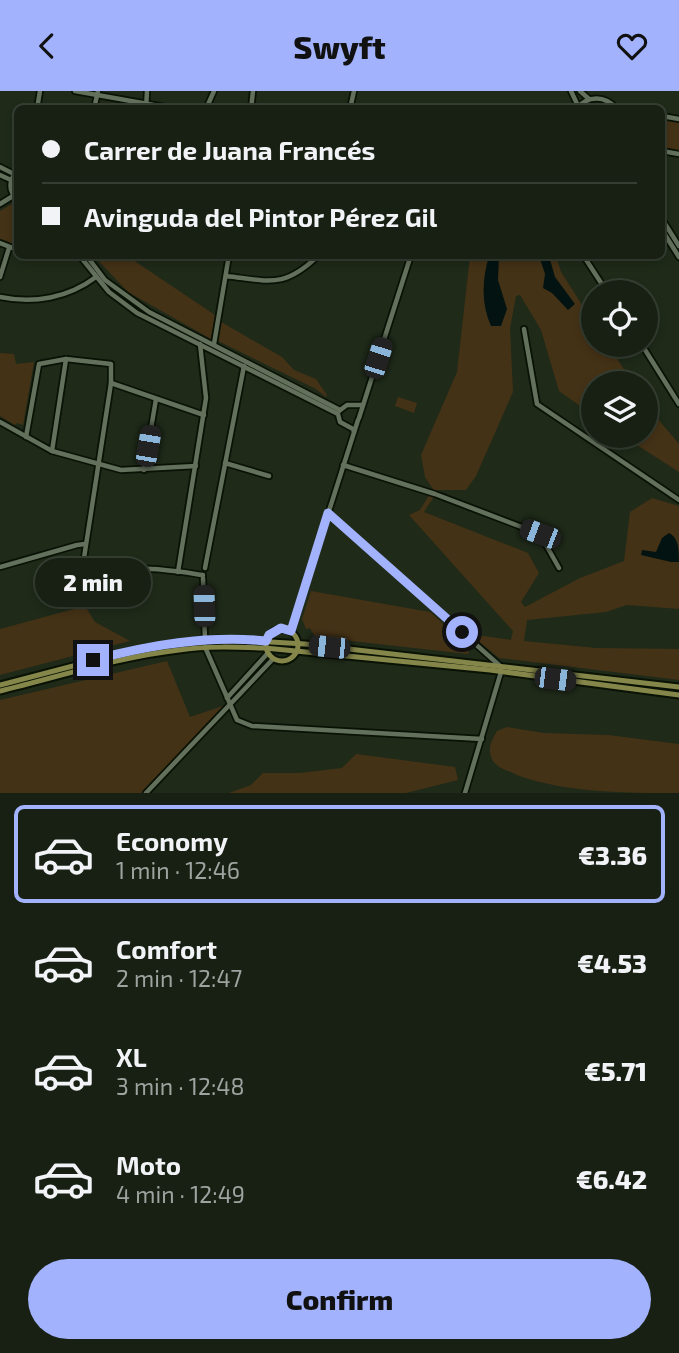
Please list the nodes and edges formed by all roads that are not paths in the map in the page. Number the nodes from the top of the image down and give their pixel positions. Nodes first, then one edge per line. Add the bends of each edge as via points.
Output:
1 (75, 91) edge
2 (580, 91) edge
3 (98, 93) edge
4 (589, 99) junction
5 (142, 105) edge
6 (580, 105) edge
7 (613, 105) edge
8 (0, 174) edge
9 (14, 176) edge
10 (11, 180) junction
11 (13, 196) joint
12 (0, 204) edge
13 (665, 224) edge
14 (665, 235) edge
15 (0, 243) edge
16 (679, 245) edge
17 (9, 248) junction
18 (14, 249) edge
19 (679, 257) edge
20 (82, 259) edge
21 (89, 259) edge
22 (228, 259) edge
23 (314, 259) edge
24 (410, 259) edge
25 (586, 259) edge
26 (226, 276) junction
27 (0, 277) edge
28 (96, 277) junction
29 (599, 280) edge
30 (0, 297) edge
31 (524, 329) dead end
32 (200, 344) junction
33 (214, 344) junction
34 (650, 357) edge
35 (66, 359) junction
36 (244, 366) junction
37 (111, 383) junction
38 (156, 399) junction
39 (679, 404) edge
40 (363, 405) junction
41 (354, 406) junction
42 (339, 412) junction
43 (204, 415) junction
44 (359, 419) junction
45 (0, 422) edge
46 (349, 426) junction
47 (354, 432) junction
48 (26, 437) junction
49 (52, 451) junction
50 (225, 463) junction
51 (97, 464) junction
52 (343, 465) junction
53 (196, 466) junction
54 (144, 470) junction
55 (269, 476) dead end
56 (679, 500) edge
57 (328, 513) junction
58 (85, 544) junction
59 (0, 567) edge
60 (205, 568) dead end
61 (559, 568) dead end
62 (178, 572) junction
63 (92, 580) junction
64 (72, 605) dead end
65 (291, 631) junction
66 (205, 640) junction
67 (205, 647) junction
68 (299, 648) junction
69 (268, 651) junction
70 (485, 652) junction
71 (480, 663) junction
72 (499, 665) junction
73 (501, 672) junction
74 (0, 685) edge
75 (679, 687) edge
76 (0, 691) edge
77 (679, 695) edge
78 (226, 698) junction
79 (230, 706) junction
80 (482, 739) junction
81 (146, 793) edge
82 (465, 793) edge

1 - 3 street
2 - 4 street
3 - 5 street
4 - 6 street
4 - 7 street via 601,98
8 - 10 street
9 - 10 street
10 - 11 street
11 - 12 street
13 - 16 street
14 - 19 street
15 - 17 street
17 - 18 street
17 - 27 street
20 - 28 street
21 - 33 street via 121,293
22 - 26 street
23 - 26 street via 292,277 275,281
24 - 40 street
25 - 29 street
26 - 33 street
28 - 30 street via 49,298
28 - 32 street via 137,313
31 - 56 street via 537,404
32 - 36 street
32 - 43 street
33 - 42 street
34 - 39 street
35 - 37 street via 111,364
35 - 48 street via 39,364
35 - 49 street
36 - 42 street
36 - 50 street
37 - 38 street
37 - 51 street
38 - 43 street
38 - 54 street
40 - 41 street
40 - 44 street
41 - 42 street
41 - 44 street
42 - 46 street via 342,423
43 - 53 street
44 - 46 street
44 - 47 street
45 - 48 street
46 - 47 street
47 - 52 street
48 - 49 street
49 - 51 street
50 - 55 street
50 - 60 street
51 - 54 street
51 - 58 street
52 - 57 street
52 - 61 street via 540,534
53 - 54 street
53 - 62 street
57 - 65 street
57 - 70 street
58 - 59 street
58 - 63 street via 82,571
62 - 63 street via 139,569 106,573
62 - 66 street via 203,577
63 - 64 street
65 - 68 main road
65 - 69 main road via 281,628 269,635
66 - 69 main road
66 - 74 main road via 117,653
67 - 69 main road
67 - 76 main road via 148,655
67 - 78 street
68 - 69 main road
68 - 69 main road via 284,661
68 - 71 main road
68 - 73 main road
69 - 78 street
69 - 79 street
70 - 71 street
70 - 72 street
71 - 72 main road
72 - 73 street
72 - 75 main road
73 - 77 main road
73 - 80 street
78 - 79 street
79 - 80 street via 237,720 252,726
79 - 81 street
80 - 82 street

